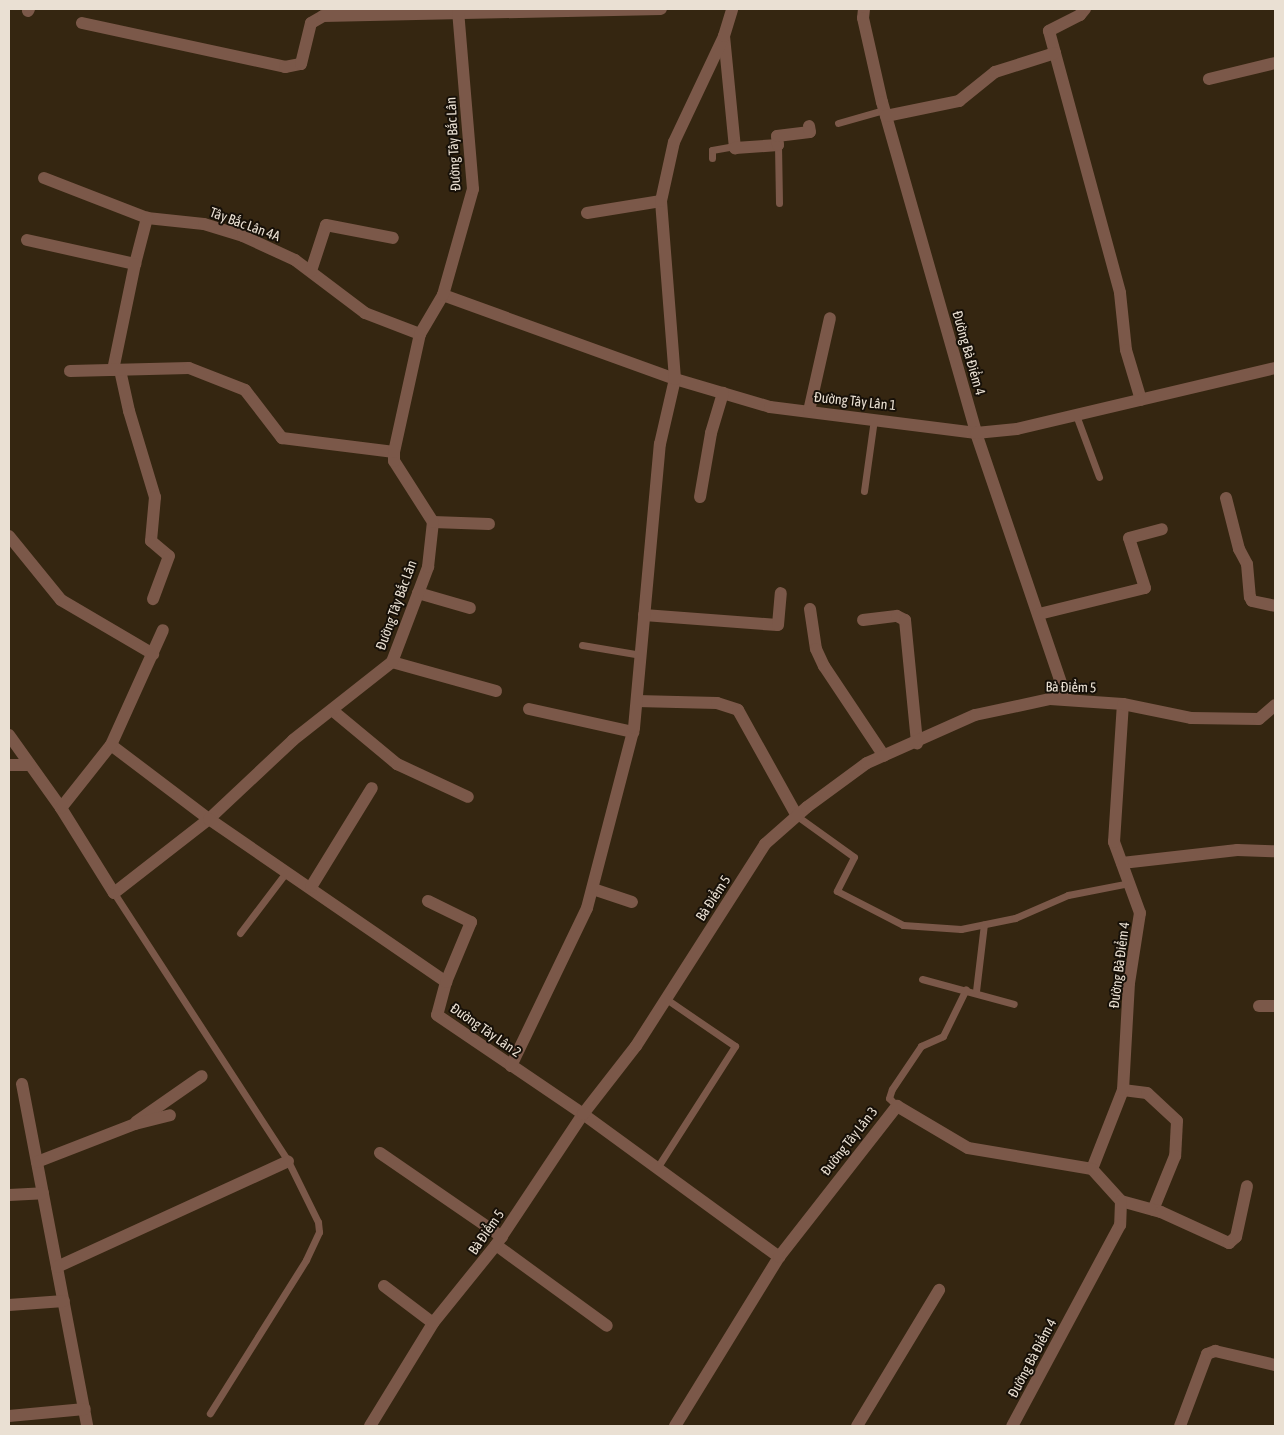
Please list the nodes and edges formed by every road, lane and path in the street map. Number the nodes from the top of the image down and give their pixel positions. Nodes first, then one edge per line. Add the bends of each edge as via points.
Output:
1 (625, 9) edge
2 (661, 9) edge
3 (732, 9) edge
4 (864, 9) edge
5 (1085, 9) edge
6 (515, 10) edge
7 (390, 12) edge
8 (458, 12) junction
9 (82, 23) dead end
10 (724, 36) junction
11 (1055, 53) junction
12 (1275, 63) edge
13 (1208, 79) dead end
14 (885, 113) junction
15 (838, 123) dead end
16 (809, 126) dead end
17 (778, 145) junction
18 (735, 146) junction
19 (712, 158) dead end
20 (44, 178) dead end
21 (662, 200) junction
22 (779, 203) dead end
23 (587, 213) dead end
24 (147, 218) junction
25 (393, 238) dead end
26 (27, 240) dead end
27 (135, 264) junction
28 (311, 271) junction
29 (443, 295) junction
30 (830, 318) dead end
31 (420, 334) junction
32 (1275, 368) edge
33 (117, 370) junction
34 (70, 371) dead end
35 (675, 379) junction
36 (723, 394) junction
37 (1141, 400) junction
38 (809, 412) junction
39 (1076, 415) junction
40 (874, 419) junction
41 (976, 433) junction
42 (394, 452) junction
43 (1099, 477) dead end
44 (864, 491) dead end
45 (700, 497) dead end
46 (1226, 498) dead end
47 (433, 522) junction
48 (489, 524) dead end
49 (1162, 530) dead end
50 (9, 536) edge
51 (418, 593) junction
52 (781, 593) dead end
53 (153, 599) dead end
54 (1275, 606) edge
55 (470, 608) dead end
56 (810, 609) dead end
57 (1038, 614) junction
58 (644, 615) junction
59 (863, 620) dead end
60 (163, 630) dead end
61 (582, 645) dead end
62 (153, 654) junction
63 (641, 655) junction
64 (392, 662) junction
65 (496, 691) dead end
66 (1067, 700) junction
67 (637, 701) junction
68 (1123, 704) junction
69 (1275, 705) edge
70 (529, 709) dead end
71 (332, 710) junction
72 (633, 732) junction
73 (9, 734) edge
74 (917, 743) junction
75 (111, 745) junction
76 (884, 756) junction
77 (30, 764) junction
78 (9, 766) edge
79 (372, 788) dead end
80 (468, 797) dead end
81 (61, 808) junction
82 (797, 816) junction
83 (209, 819) junction
84 (1275, 851) edge
85 (1122, 863) junction
86 (287, 871) junction
87 (1129, 883) junction
88 (310, 888) junction
89 (593, 888) junction
90 (114, 893) junction
91 (428, 901) dead end
92 (632, 902) dead end
93 (984, 924) junction
94 (240, 933) dead end
95 (922, 979) dead end
96 (446, 982) junction
97 (966, 989) junction
98 (976, 991) junction
99 (666, 999) junction
100 (1014, 1004) dead end
101 (1259, 1006) dead end
102 (1275, 1006) edge
103 (511, 1066) junction
104 (202, 1076) dead end
105 (22, 1084) dead end
106 (1123, 1090) junction
107 (897, 1106) junction
108 (583, 1114) junction
109 (170, 1115) dead end
110 (135, 1124) junction
111 (380, 1153) dead end
112 (288, 1161) junction
113 (37, 1162) junction
114 (657, 1168) junction
115 (1092, 1169) junction
116 (1248, 1186) dead end
117 (44, 1194) junction
118 (9, 1195) edge
119 (1121, 1201) junction
120 (1153, 1210) junction
121 (499, 1241) junction
122 (779, 1257) junction
123 (57, 1267) junction
124 (384, 1286) dead end
125 (940, 1290) dead end
126 (64, 1302) junction
127 (9, 1304) edge
128 (433, 1324) junction
129 (607, 1326) dead end
130 (1275, 1365) edge
131 (85, 1409) junction
132 (210, 1413) dead end
133 (9, 1416) edge
134 (87, 1426) edge
135 (370, 1426) edge
136 (675, 1426) edge
137 (857, 1426) edge
138 (1012, 1426) edge
139 (1180, 1426) edge

1 - 2 street
1 - 6 street
3 - 10 street
4 - 14 street, Đường Bà Điểm 4 via 862,18
5 - 11 street via 1080,15 1049,31
6 - 8 street
7 - 8 street
7 - 9 street via 323,16 311,24 301,64 285,67
8 - 29 street, Đường Tây Bắc Lân via 473,188
10 - 18 street
10 - 21 street via 674,142
11 - 14 street via 995,72 959,101
11 - 37 street via 1120,294 1126,350
12 - 13 street
14 - 15 lane
14 - 41 street, Đường Bà Điểm 4
16 - 17 street via 810,132 777,136
17 - 18 street
17 - 22 lane
18 - 19 lane via 712,150
20 - 24 street, Tây Bắc Lân 4A
21 - 23 street
21 - 35 street
24 - 27 street
24 - 28 street, Tây Bắc Lân 4A via 204,224 296,260
25 - 28 street via 326,225
26 - 27 street
27 - 33 street
28 - 31 street, Tây Bắc Lân 4A via 365,313
29 - 31 street, Đường Tây Bắc Lân
29 - 35 street, Đường Tây Lân 1
30 - 38 street
31 - 42 street, Đường Tây Bắc Lân
32 - 37 street, Đường Tây Lân 1
33 - 34 street
33 - 42 street via 189,368 245,390 282,438
33 - 53 street via 155,497 151,541 169,556
35 - 36 street, Đường Tây Lân 1
35 - 58 street via 660,444
36 - 38 street, Đường Tây Lân 1 via 770,407
36 - 45 street via 711,433
37 - 39 street, Đường Tây Lân 1
38 - 40 street, Đường Tây Lân 1
39 - 41 street, Đường Tây Lân 1 via 1017,429
39 - 43 lane
40 - 41 street, Đường Tây Lân 1
40 - 44 lane
41 - 57 street, Đường Bà Điểm 4
42 - 47 street via 394,461
46 - 54 street via 1239,550 1247,564 1250,597 1252,601
47 - 48 street
47 - 51 street, Đường Tây Bắc Lân via 428,567
49 - 57 street via 1130,538 1145,588
50 - 62 street via 61,600
51 - 55 street
51 - 64 street, Đường Tây Bắc Lân
52 - 58 street via 778,625
56 - 76 street via 816,649 824,666
57 - 66 street, Đường Bà Điểm 4
58 - 63 street
59 - 74 street via 897,616 905,620
60 - 62 street
61 - 63 lane
62 - 75 street
63 - 67 street
64 - 65 street
64 - 71 street, Đường Tây Bắc Lân
66 - 68 street, Bà Điểm 5
66 - 74 street, Bà Điểm 5 via 1050,699 975,715
67 - 72 street
67 - 82 street via 717,703 738,710
68 - 69 street, Bà Điểm 5 via 1191,718 1252,719 1259,719
68 - 85 street, Đường Bà Điểm 4 via 1114,842
70 - 72 street
71 - 80 street via 398,764
71 - 83 street, Đường Tây Bắc Lân via 293,740
72 - 89 street
73 - 77 street
74 - 76 street, Bà Điểm 5
75 - 81 street
75 - 83 street, Đường Tây Lân 2
76 - 82 street, Bà Điểm 5 via 867,763
77 - 78 street
77 - 81 street
79 - 88 street
81 - 90 street
82 - 93 lane via 854,856 837,891 903,925 961,929
82 - 99 street, Bà Điểm 5 via 765,844
83 - 86 street, Đường Tây Lân 2
83 - 90 street, Đường Tây Bắc Lân
84 - 85 street via 1237,850
85 - 87 street, Đường Bà Điểm 4
86 - 88 street, Đường Tây Lân 2
86 - 94 lane
87 - 93 lane via 1068,896 1015,918
87 - 106 street, Đường Bà Điểm 4 via 1140,913 1130,983
88 - 96 street, Đường Tây Lân 2
89 - 92 street
89 - 103 street via 588,908
90 - 112 lane
91 - 96 street via 471,922
93 - 98 lane
95 - 97 lane
96 - 103 street, Đường Tây Lân 2 via 437,1015
97 - 98 lane
97 - 107 lane via 942,1036 921,1046 892,1089 889,1098
98 - 100 lane
99 - 108 street, Bà Điểm 5 via 636,1046
99 - 114 lane via 735,1046
101 - 102 street
103 - 108 street, Đường Tây Lân 2
104 - 110 street
105 - 113 street
106 - 115 street, Đường Bà Điểm 4
106 - 120 street via 1147,1093 1177,1121 1175,1156
107 - 115 street, Đường Tây Lân 3 via 968,1148
107 - 122 street, Đường Tây Lân 3
108 - 114 street, Đường Tây Lân 2
108 - 121 street, Bà Điểm 5
109 - 110 street
110 - 113 street
111 - 121 street
112 - 123 street
112 - 132 lane via 316,1214 319,1232 306,1260
113 - 117 street
114 - 122 street, Đường Tây Lân 2
115 - 119 street
116 - 120 street via 1232,1243
117 - 118 street
117 - 123 street
119 - 120 street
119 - 138 street, Đường Bà Điểm 4 via 1120,1225
121 - 128 street, Bà Điểm 5
121 - 129 street
122 - 136 street, Đường Tây Lân 3
123 - 126 street
124 - 128 street
125 - 137 street
126 - 127 street
126 - 131 street
128 - 135 street, Bà Điểm 5
130 - 139 street via 1215,1351 1207,1354
131 - 133 street
131 - 134 street

